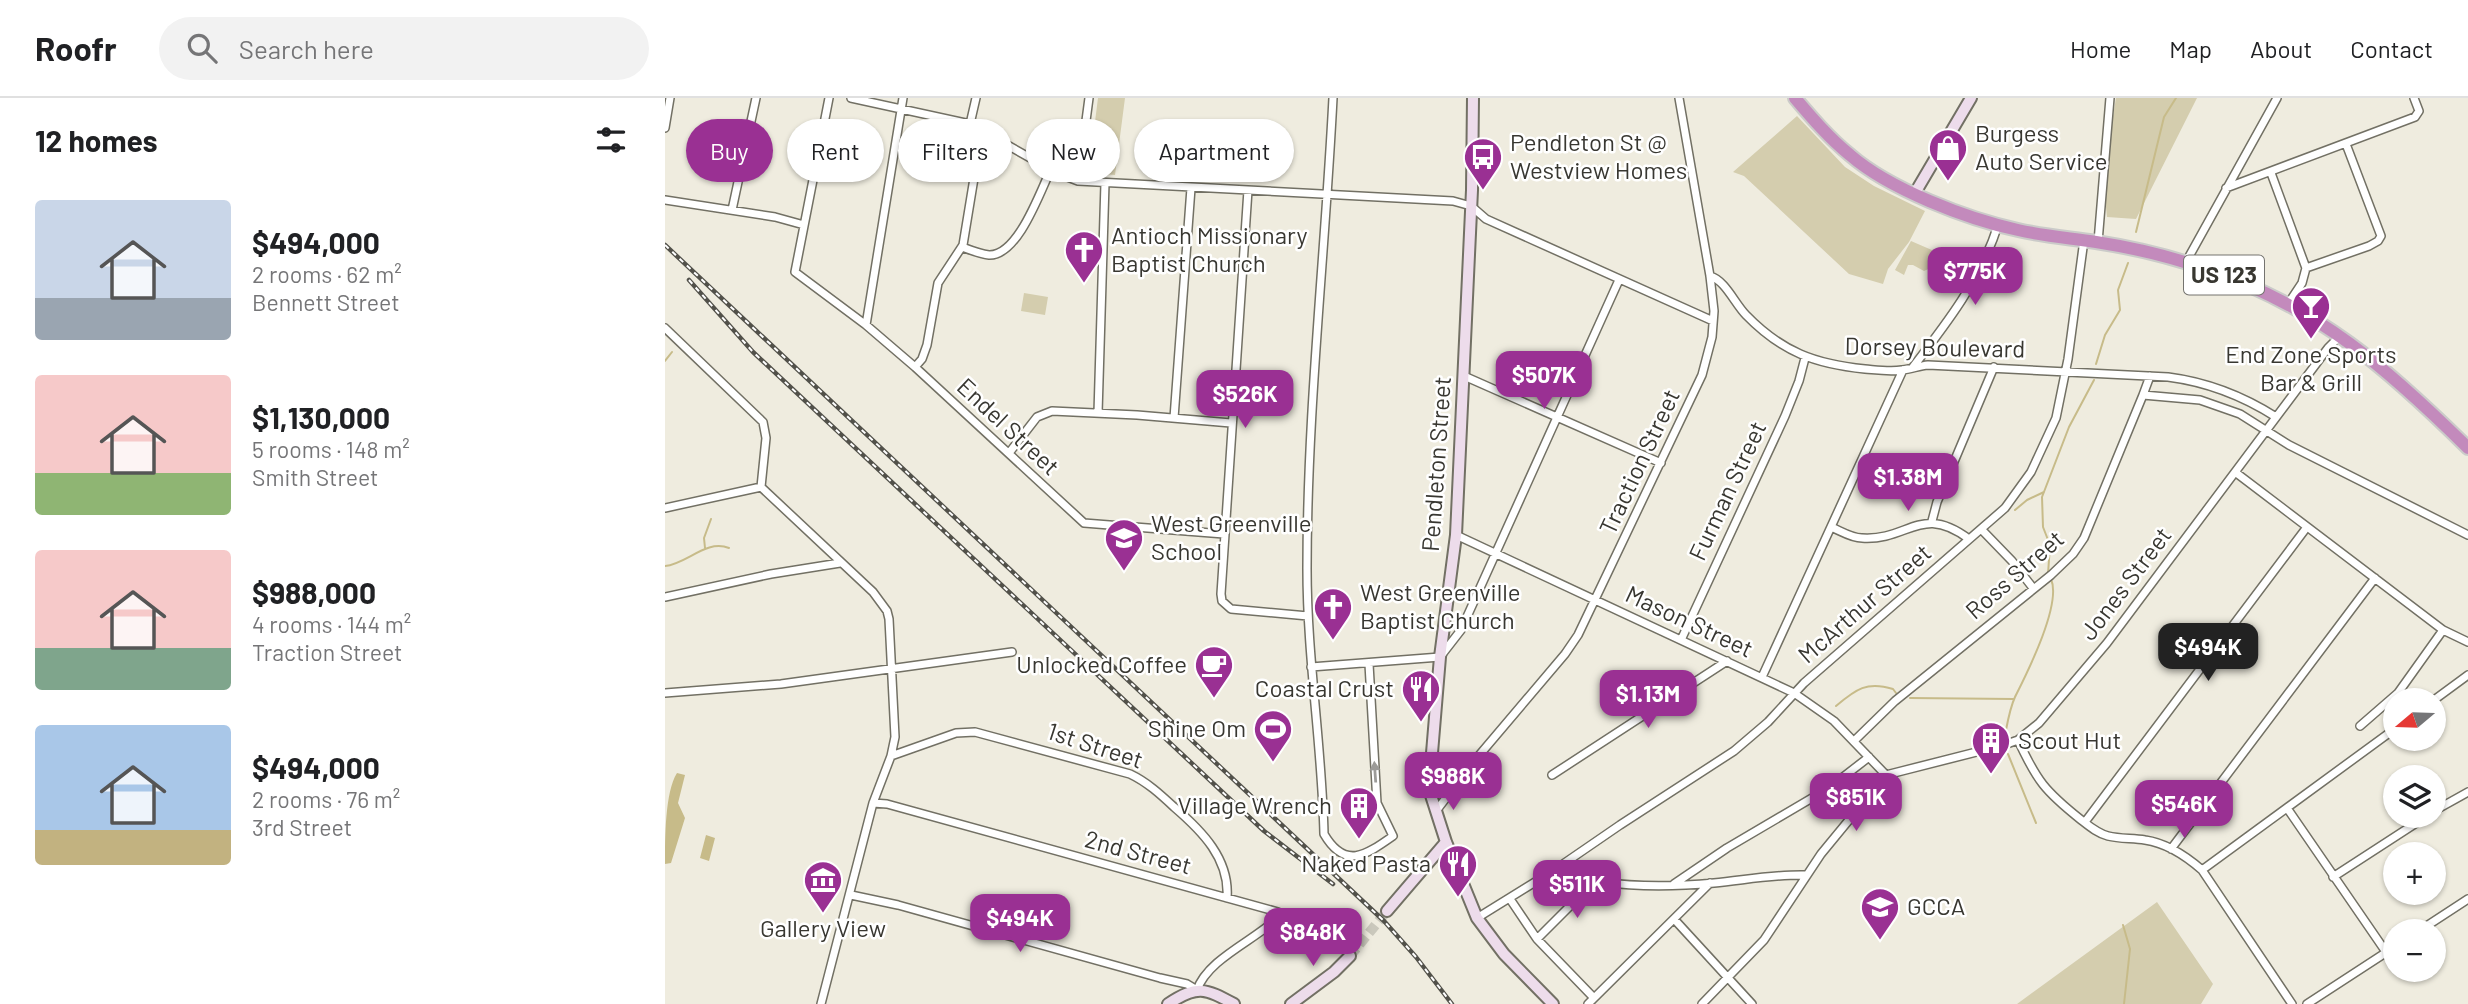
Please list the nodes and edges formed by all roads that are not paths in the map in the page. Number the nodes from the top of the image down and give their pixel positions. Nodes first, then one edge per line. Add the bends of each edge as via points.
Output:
1 (670, 98) edge
2 (756, 98) edge
3 (829, 98) edge
4 (851, 98) edge
5 (903, 98) edge
6 (976, 98) edge
7 (1089, 98) edge
8 (1333, 98) edge
9 (1473, 98) edge
10 (1679, 98) edge
11 (1795, 98) edge
12 (1971, 98) edge
13 (2110, 98) edge
14 (2277, 98) edge
15 (2414, 98) edge
16 (901, 110) junction
17 (945, 119) edge
18 (971, 119) edge
19 (1086, 119) edge
20 (665, 128) edge
21 (2346, 144) junction
22 (2271, 173) junction
23 (973, 182) edge
24 (1045, 182) edge
25 (1092, 182) edge
26 (1105, 183) junction
27 (1191, 188) junction
28 (2226, 188) junction
29 (1248, 190) junction
30 (1915, 193) junction
31 (1328, 195) junction
32 (665, 200) edge
33 (1471, 206) junction
34 (732, 210) junction
35 (804, 225) junction
36 (1998, 225) junction
37 (2084, 240) junction
38 (2098, 242) junction
39 (962, 247) junction
40 (2186, 262) junction
41 (2307, 268) junction
42 (1710, 276) junction
43 (1619, 280) junction
44 (2288, 304) junction
45 (1713, 321) junction
46 (866, 325) junction
47 (665, 328) edge
48 (2341, 335) junction
49 (1805, 358) junction
50 (915, 367) junction
51 (1913, 367) junction
52 (1994, 368) junction
53 (1903, 370) junction
54 (2066, 370) junction
55 (1464, 376) junction
56 (2150, 376) junction
57 (2143, 395) junction
58 (1098, 413) junction
59 (1557, 417) junction
60 (2276, 417) junction
61 (1174, 418) junction
62 (1231, 423) junction
63 (2265, 431) junction
64 (2468, 448) edge
65 (1009, 453) junction
66 (1661, 463) junction
67 (2235, 472) junction
68 (761, 487) junction
69 (665, 508) edge
70 (1932, 522) junction
71 (1831, 527) junction
72 (2307, 527) junction
73 (1981, 529) junction
74 (1224, 534) junction
75 (1456, 534) junction
76 (2468, 535) edge
77 (1969, 539) junction
78 (1496, 552) junction
79 (840, 563) junction
80 (2375, 578) junction
81 (2033, 588) junction
82 (665, 597) edge
83 (1596, 600) junction
84 (1308, 616) junction
85 (2443, 629) junction
86 (1681, 640) junction
87 (2468, 642) edge
88 (1012, 652) dead end
89 (1440, 657) junction
90 (1727, 661) junction
91 (1369, 664) junction
92 (1311, 667) junction
93 (890, 670) junction
94 (2468, 675) edge
95 (1762, 677) junction
96 (2447, 690) edge
97 (665, 693) edge
98 (1794, 693) junction
99 (2360, 726) dead end
100 (2383, 738) edge
101 (2018, 740) junction
102 (1854, 741) junction
103 (891, 756) junction
104 (1869, 757) junction
105 (1552, 775) dead end
106 (1886, 775) junction
107 (1429, 789) junction
108 (2468, 792) edge
109 (1450, 793) junction
110 (873, 803) junction
111 (2446, 804) edge
112 (2287, 808) junction
113 (1436, 811) junction
114 (2084, 822) junction
115 (2409, 828) edge
116 (1446, 842) junction
117 (2171, 849) junction
118 (2202, 870) junction
119 (1553, 872) junction
120 (1806, 875) junction
121 (2333, 877) junction
122 (1591, 880) junction
123 (1710, 883) junction
124 (1673, 884) junction
125 (851, 895) junction
126 (1227, 898) junction
127 (1510, 899) junction
128 (2468, 899) edge
129 (1387, 911) tunnel mouth
130 (1478, 918) junction
131 (1674, 919) junction
132 (2437, 919) edge
133 (1537, 939) junction
134 (2383, 948) edge
135 (2383, 954) edge
136 (1350, 956) tunnel mouth
137 (1727, 978) junction
138 (1197, 989) junction
139 (1215, 993) junction
140 (1591, 1001) edge
141 (821, 1004) edge
142 (1168, 1004) edge
143 (1226, 1004) edge
144 (1234, 1004) edge
145 (1291, 1004) edge
146 (1553, 1004) edge
147 (1702, 1004) edge
148 (1752, 1004) edge
149 (2292, 1004) edge
150 (2307, 1004) edge

1 - 20 street
2 - 34 street
3 - 35 street
4 - 16 street
5 - 16 street
6 - 18 street
7 - 19 street
8 - 31 street
9 - 33 main road, Pendleton Street
10 - 42 street, Traction Street
11 - 30 highway, US 123 via 1852,157
12 - 30 main road
13 - 38 street
14 - 28 street
15 - 21 street via 2418,115
16 - 17 street
16 - 46 street
21 - 22 street
21 - 41 street via 2381,236 2369,246
22 - 28 street
22 - 41 street
23 - 39 street
24 - 39 street via 1016,241 1005,250 990,255
25 - 26 street
26 - 27 street
26 - 58 street
27 - 29 street
27 - 61 street
28 - 40 street
29 - 31 street
29 - 62 street
30 - 36 highway, US 123
31 - 33 street via 1453,201
31 - 84 street via 1311,438
32 - 34 street
33 - 43 street via 1486,219
33 - 55 main road, Pendleton Street
34 - 35 street
35 - 46 street, Endel Street via 795,272
36 - 37 highway, US 123
36 - 51 street via 1965,295
37 - 38 highway, US 123
37 - 54 street, McArthur Street
38 - 40 highway, US 123
39 - 50 street via 938,283 927,345
40 - 44 highway, US 123
41 - 44 street
42 - 45 street, Traction Street
42 - 49 street, Dorsey Boulevard via 1759,329
43 - 45 street
43 - 59 street
44 - 48 highway, US 123
45 - 66 street, Traction Street via 1709,356
46 - 50 street, Endel Street
47 - 68 street via 763,422 766,439
48 - 60 street, Jones Street
48 - 64 highway, US 123 via 2404,386
49 - 53 street, Dorsey Boulevard via 1836,366
49 - 86 street, Furman Street via 1785,416
50 - 65 street, Endel Street
51 - 52 street, Dorsey Boulevard
51 - 53 street, Dorsey Boulevard
52 - 54 street, Dorsey Boulevard
52 - 70 street
53 - 71 street
54 - 56 street, Dorsey Boulevard
54 - 73 street, McArthur Street via 2056,418 2041,456 2012,500
55 - 59 street
55 - 75 main road, Pendleton Street
56 - 57 street
56 - 60 street, Dorsey Boulevard via 2211,386
57 - 63 street via 2215,404 2252,420
57 - 81 street, Ross Street via 2084,538 2073,554
58 - 61 street
58 - 65 street via 1044,413
59 - 66 street
59 - 78 street
60 - 63 street, Jones Street
61 - 62 street
62 - 74 street
63 - 67 street, Jones Street
63 - 76 street
65 - 74 street, Endel Street via 1084,523
66 - 83 street, Traction Street
67 - 72 street
67 - 101 street, Jones Street via 2107,643 2039,723
68 - 69 street
68 - 79 street
70 - 71 street via 1864,538
70 - 77 street via 1953,527
71 - 95 street
72 - 80 street
72 - 114 street
73 - 77 street, McArthur Street
73 - 81 street
74 - 84 street via 1221,594 1227,607
75 - 78 street, Mason Street
75 - 89 main road, Pendleton Street
77 - 98 street, McArthur Street
78 - 83 street, Mason Street
78 - 89 street via 1461,630
79 - 82 street
79 - 93 street via 887,611
80 - 85 street
80 - 117 street
81 - 102 street, Ross Street via 1895,701
83 - 86 street, Mason Street
83 - 109 street, Traction Street via 1565,654
84 - 92 street
85 - 87 street
85 - 99 street via 2397,693
86 - 90 street, Mason Street
88 - 93 street
89 - 91 street
89 - 107 main road, Pendleton Street
90 - 95 street, Mason Street
90 - 105 street
91 - 92 street
92 -> 91 street via 1324,834 1335,849 1361,857 1393,836 1378,808
93 - 97 street
93 - 103 street via 895,737
94 - 96 street
95 - 98 street, Mason Street
98 - 102 street, Mason Street via 1825,713
98 - 119 street, McArthur Street via 1734,751
100 - 112 street
101 - 106 street, Jones Street
101 - 114 street via 2045,790
102 - 104 street, Mason Street
103 - 110 street
103 - 126 street, 1st Street via 934,739 975,732 1130,774 1152,787 1208,839 1225,872
104 - 106 street, Mason Street
104 - 124 street via 1829,788
106 - 120 street
107 - 109 street
107 - 113 main road, Pendleton Street
108 - 111 street
109 - 113 street, Traction Street
110 - 125 street
110 - 126 street, 2nd Street
112 - 118 street
112 - 121 street
113 - 116 main road, Pendleton Street
114 - 117 street via 2106,836 2152,841
115 - 121 street
116 - 129 main road
116 - 130 main road, Pendleton Street
117 - 118 street
118 - 149 street
119 - 122 street
119 - 127 street, McArthur Street
120 - 123 street
120 - 137 street via 1764,940
121 - 134 street
122 - 124 street via 1631,886
122 - 133 street
123 - 124 street
123 - 131 street
125 - 138 street
125 - 141 street
126 - 138 street, 2nd Street via 1281,915 1213,967
127 - 130 street, McArthur Street
127 - 133 street
128 - 132 street
130 - 146 main road, Pendleton Street via 1504,954
131 - 137 street
131 - 140 street
133 - 140 street
135 - 150 street
136 - 145 main road
137 - 147 street
137 - 148 street
138 - 139 main road
138 - 142 main road
139 - 143 main road
139 - 144 main road

